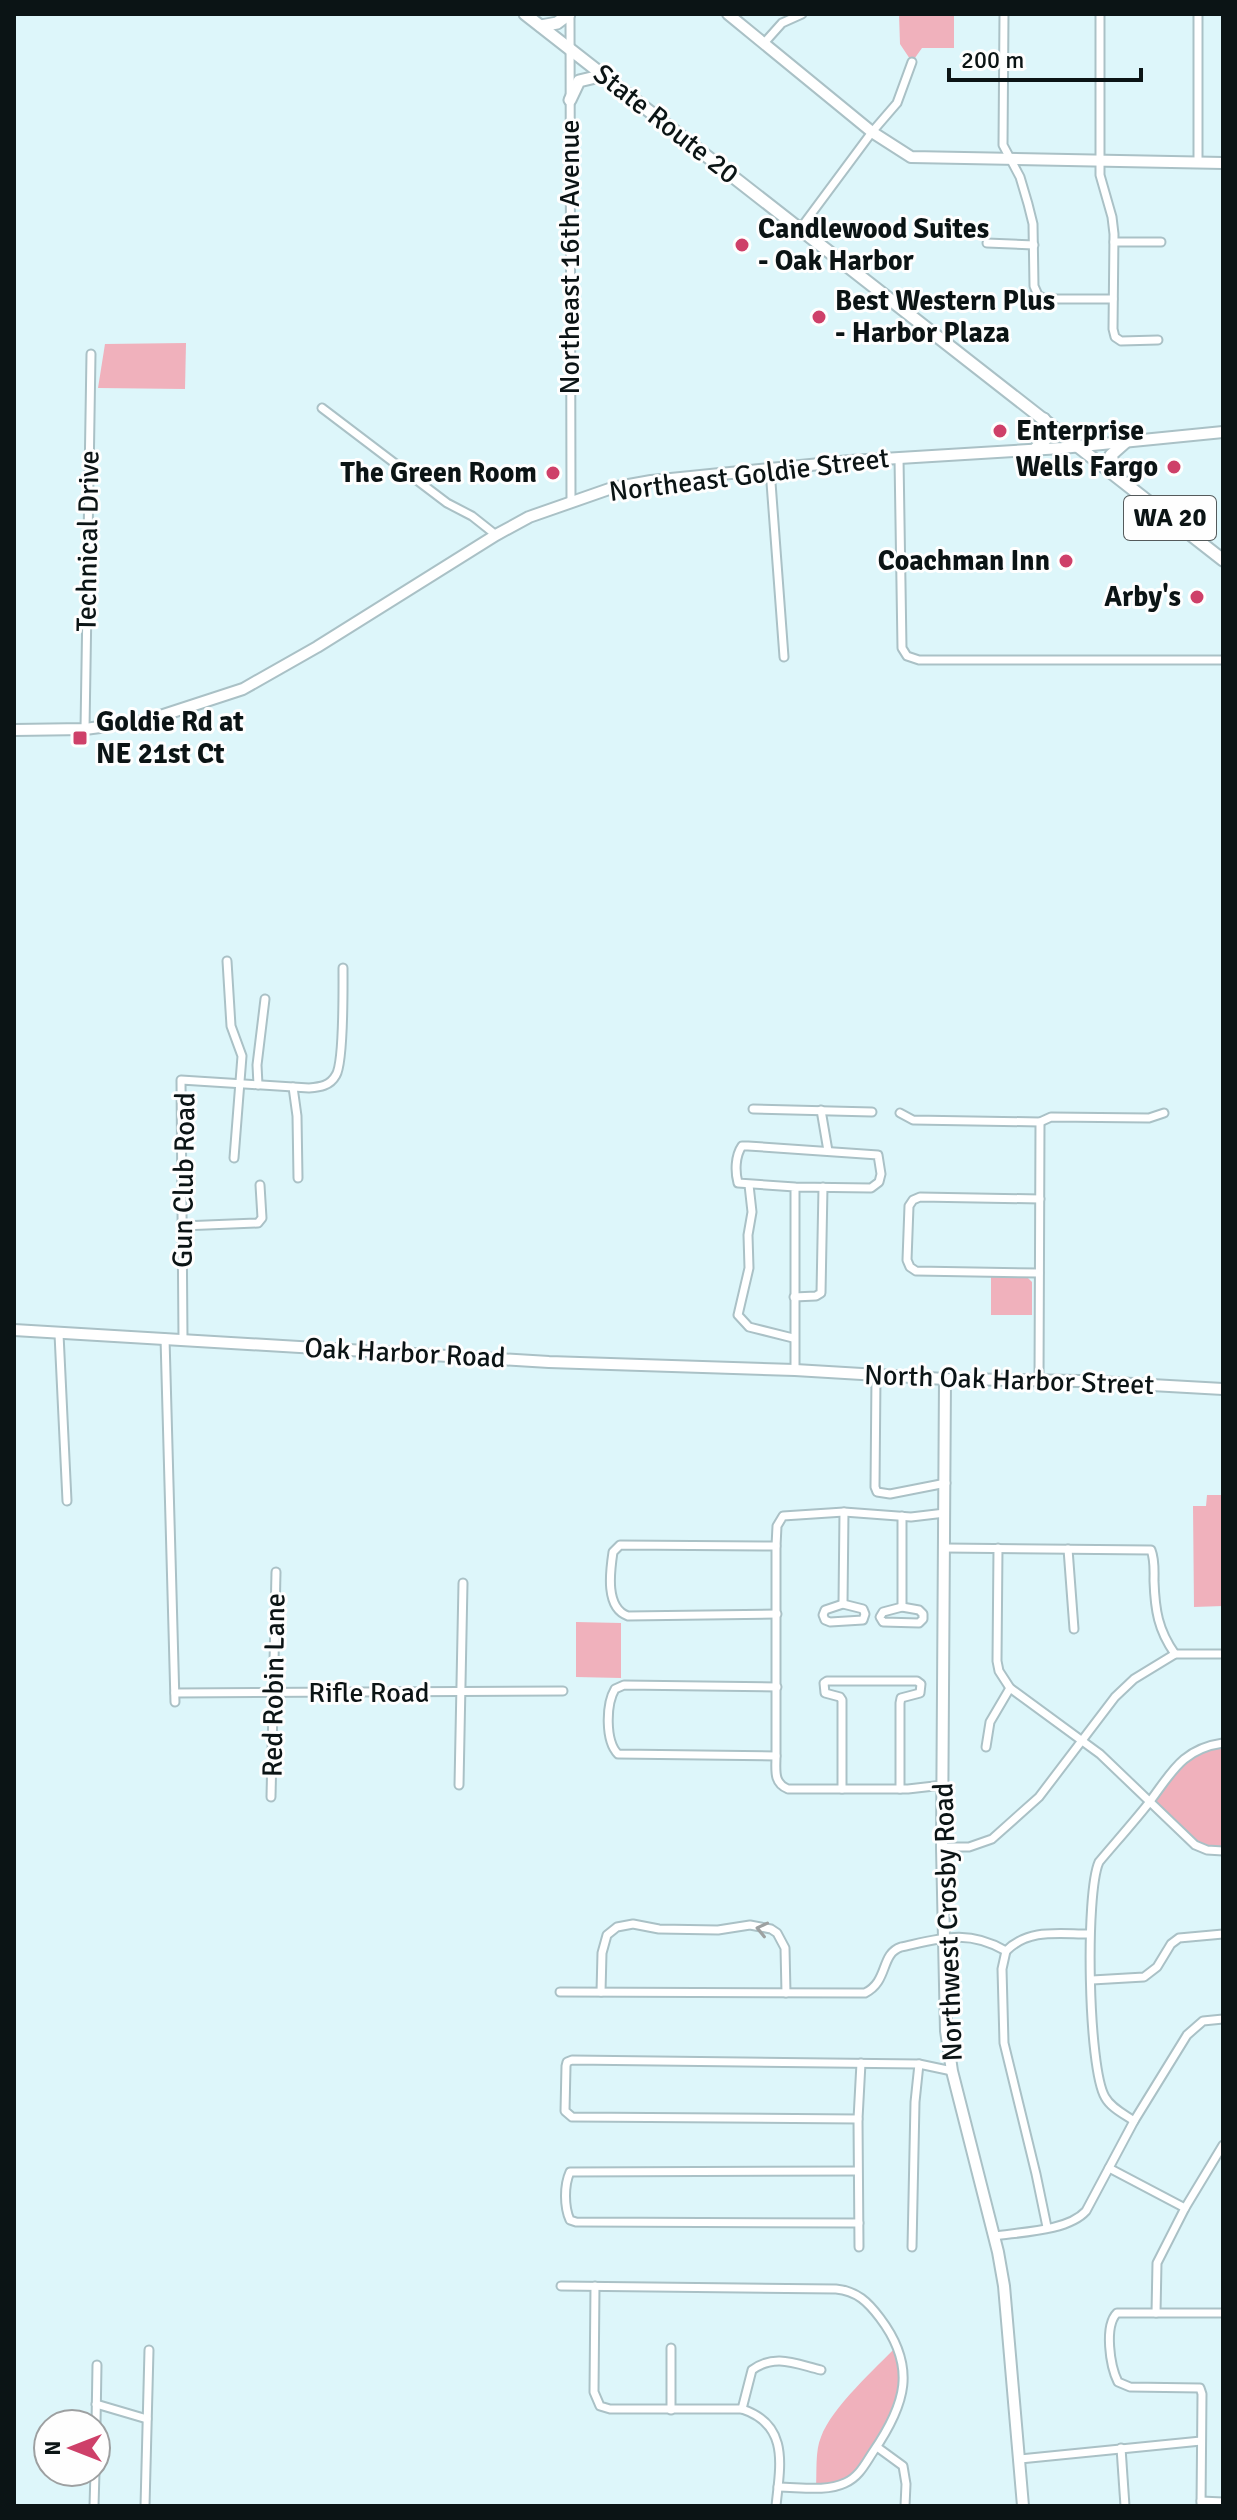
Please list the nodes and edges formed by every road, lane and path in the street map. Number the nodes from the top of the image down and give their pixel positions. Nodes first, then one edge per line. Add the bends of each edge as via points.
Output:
1 (525, 14) edge
2 (570, 14) edge
3 (728, 14) edge
4 (802, 14) edge
5 (1004, 14) edge
6 (1100, 14) edge
7 (1198, 14) edge
8 (541, 26) junction
9 (765, 42) junction
10 (570, 49) junction
11 (912, 62) dead end
12 (604, 75) junction
13 (570, 100) junction
14 (872, 132) junction
15 (1009, 160) junction
16 (1100, 161) junction
17 (1198, 163) junction
18 (1223, 163) edge
19 (800, 229) junction
20 (1114, 242) junction
21 (1161, 242) dead end
22 (987, 243) dead end
23 (1034, 245) junction
24 (1113, 299) junction
25 (1158, 340) dead end
26 (91, 354) dead end
27 (322, 408) dead end
28 (1044, 419) junction
29 (1223, 432) edge
30 (1128, 440) junction
31 (1078, 446) junction
32 (1036, 448) junction
33 (899, 458) junction
34 (770, 469) junction
35 (1117, 477) junction
36 (571, 501) junction
37 (496, 535) junction
38 (1223, 560) edge
39 (784, 657) dead end
40 (1223, 660) edge
41 (85, 729) junction
42 (14, 730) edge
43 (227, 961) dead end
44 (343, 968) dead end
45 (265, 999) dead end
46 (240, 1084) junction
47 (258, 1085) junction
48 (293, 1087) junction
49 (753, 1109) dead end
50 (821, 1110) junction
51 (872, 1112) dead end
52 (900, 1113) dead end
53 (1164, 1113) dead end
54 (1040, 1122) junction
55 (828, 1151) junction
56 (234, 1158) dead end
57 (298, 1178) dead end
58 (260, 1185) dead end
59 (749, 1185) junction
60 (795, 1187) junction
61 (823, 1187) junction
62 (1040, 1199) junction
63 (182, 1226) junction
64 (1039, 1273) junction
65 (794, 1297) junction
66 (14, 1330) edge
67 (59, 1334) junction
68 (165, 1338) junction
69 (793, 1338) junction
70 (183, 1339) junction
71 (795, 1370) junction
72 (876, 1376) junction
73 (945, 1379) junction
74 (1039, 1382) junction
75 (1223, 1389) edge
76 (946, 1483) junction
77 (67, 1501) dead end
78 (844, 1512) junction
79 (945, 1513) junction
80 (902, 1516) junction
81 (776, 1546) junction
82 (945, 1548) junction
83 (998, 1548) junction
84 (1068, 1549) junction
85 (276, 1572) dead end
86 (463, 1583) dead end
87 (843, 1604) junction
88 (902, 1607) junction
89 (777, 1614) junction
90 (1074, 1629) dead end
91 (1175, 1654) junction
92 (1223, 1654) edge
93 (777, 1687) junction
94 (1010, 1688) junction
95 (563, 1691) dead end
96 (275, 1693) junction
97 (462, 1693) junction
98 (1081, 1740) junction
99 (1223, 1743) edge
100 (986, 1747) dead end
101 (776, 1756) junction
102 (459, 1785) dead end
103 (943, 1785) junction
104 (842, 1789) junction
105 (900, 1789) junction
106 (271, 1797) dead end
107 (1150, 1801) junction
108 (942, 1847) junction
109 (1223, 1851) edge
110 (1089, 1934) junction
111 (1223, 1934) edge
112 (944, 1937) junction
113 (1006, 1951) junction
114 (1092, 1980) junction
115 (560, 1992) dead end
116 (601, 1992) junction
117 (786, 1993) junction
118 (1223, 2019) edge
119 (861, 2063) junction
120 (919, 2064) junction
121 (952, 2071) junction
122 (858, 2119) junction
123 (1134, 2121) junction
124 (1223, 2145) edge
125 (1109, 2168) junction
126 (857, 2171) junction
127 (1185, 2208) junction
128 (859, 2223) junction
129 (1047, 2227) junction
130 (994, 2236) junction
131 (859, 2247) dead end
132 (912, 2247) dead end
133 (561, 2286) dead end
134 (595, 2286) junction
135 (1156, 2313) junction
136 (1223, 2313) edge
137 (671, 2348) dead end
138 (149, 2350) dead end
139 (97, 2365) dead end
140 (821, 2370) dead end
141 (96, 2404) junction
142 (96, 2408) edge
143 (742, 2409) junction
144 (671, 2410) junction
145 (147, 2419) junction
146 (1201, 2441) junction
147 (877, 2447) junction
148 (1121, 2448) junction
149 (1020, 2459) junction
150 (778, 2487) junction
151 (1223, 2502) edge
152 (1201, 2504) edge
153 (145, 2506) edge
154 (776, 2506) edge
155 (905, 2506) edge
156 (1023, 2506) edge
157 (1125, 2506) edge

1 - 8 main road, State Route 20 / WA 20
2 - 8 main road
2 - 10 street, Northeast 16th Avenue
3 - 9 street
4 - 9 street via 782,23
5 - 15 street via 1003,145
6 - 16 street
7 - 17 street
8 - 10 main road, State Route 20 / WA 20
9 - 14 street
10 - 12 main road, State Route 20 / WA 20
10 - 13 street, Northeast 16th Avenue
11 - 14 street via 897,103
12 - 13 main road via 579,81
12 - 19 main road, State Route 20 / WA 20
13 - 36 street, Northeast 16th Avenue
14 - 15 street via 911,157
14 - 19 street
15 - 16 street
15 - 23 street via 1028,204
16 - 17 street
16 - 20 street
17 - 18 street
19 - 28 main road, State Route 20 / WA 20
20 - 21 street
20 - 24 street
22 - 23 street
23 - 24 street via 1038,295
24 - 25 street via 1115,337
26 - 41 street, Technical Drive
27 - 37 street
28 - 31 main road, State Route 20 / WA 20
28 - 32 main road via 1046,439
29 - 30 street, Northeast Goldie Street
30 - 31 street, Northeast Goldie Street
30 - 35 main road via 1111,455
31 - 32 street, Northeast Goldie Street
31 - 35 main road, State Route 20 / WA 20
32 - 33 street, Northeast Goldie Street
33 - 34 street, Northeast Goldie Street
33 - 40 street via 902,648 907,656
34 - 36 street, Northeast Goldie Street via 651,481
34 - 39 street
35 - 38 main road, State Route 20 / WA 20
36 - 37 street, Northeast Goldie Street
37 - 41 street, Northeast Goldie Street via 261,681 145,721
41 - 42 street, Northeast Goldie Street
43 - 46 street via 231,1026 242,1056
44 - 48 street, Gun Club Road via 336,1076 323,1086
45 - 47 street
46 - 47 street, Gun Club Road
46 - 56 street
46 - 63 street, Gun Club Road via 181,1080
47 - 48 street, Gun Club Road
48 - 57 street
49 - 50 street
50 - 51 street
50 - 55 street
52 - 54 street via 913,1120
53 - 54 street via 1149,1118 1051,1117
54 - 62 street
55 - 59 street via 742,1146 736,1177 738,1183
55 - 61 street via 878,1155 881,1174 871,1188
58 - 63 street via 258,1223
59 - 60 street
59 - 69 street via 749,1268 738,1315 749,1327
60 - 61 street
60 - 65 street
61 - 65 street via 821,1293
62 - 64 street
62 - 64 street via 913,1200 907,1260 916,1271
63 - 70 street, Gun Club Road
64 - 74 street
65 - 69 street
66 - 67 street, Oak Harbor Road
67 - 68 street, Oak Harbor Road
67 - 77 street
68 - 70 street, Oak Harbor Road
68 - 96 street, Rifle Road via 175,1697
69 - 71 street
70 - 71 street, Oak Harbor Road via 549,1362
71 - 72 street, North Oak Harbor Street
72 - 73 street, North Oak Harbor Street
72 - 76 street via 877,1492
73 - 74 street, North Oak Harbor Street
73 - 76 street, Northwest Crosby Road
74 - 75 street, North Oak Harbor Street
76 - 79 street, Northwest Crosby Road
78 - 80 street
78 - 81 street via 783,1516
78 - 87 street
79 - 80 street
79 - 82 street, Northwest Crosby Road
80 - 88 street
81 - 89 street
81 - 89 street via 620,1545 613,1552 612,1600 628,1616
82 - 83 street
82 - 103 street, Northwest Crosby Road
83 - 84 street
83 - 94 street via 997,1661
84 - 90 street
84 - 91 street via 1151,1550 1159,1629
85 - 96 street, Red Robin Lane
86 - 97 street
87 - 87 street via 825,1610 825,1620 863,1620 863,1609
88 - 88 street via 883,1612 883,1622 921,1622 921,1611
89 - 93 street
91 - 92 street
91 - 98 street via 1134,1679
93 - 101 street
93 - 101 street via 624,1685 610,1699 610,1740 618,1754
94 - 98 street
94 - 100 street via 990,1722
95 - 97 street, Rifle Road
96 - 97 street, Rifle Road
96 - 106 street, Red Robin Lane
97 - 102 street
98 - 107 street
98 - 108 street via 1039,1797 992,1839 969,1847
99 - 107 street via 1203,1746 1176,1765
101 - 104 street via 781,1786
103 - 105 street
103 - 108 street, Northwest Crosby Road
104 - 105 street
104 - 105 street via 842,1700 825,1693 824,1683 917,1681 920,1693 901,1698 900,1703
107 - 109 street via 1195,1845
107 - 110 street via 1099,1862
108 - 112 street, Northwest Crosby Road
110 - 113 street via 1037,1934
110 - 114 street
111 - 114 street via 1179,1938 1144,1977
112 - 113 street via 980,1938
112 - 117 street via 895,1949 880,1980 865,1993
112 - 121 street, Northwest Crosby Road
113 - 129 street via 1004,2043
114 - 123 street via 1096,2058 1104,2095
115 - 116 street
116 - 117 street
117 -> 116 street via 785,1948 771,1929 633,1924 607,1935
118 - 123 street via 1203,2021 1192,2029
119 - 120 street
119 - 122 street
119 - 122 street via 572,2060 566,2066 565,2111 572,2117
120 - 121 street
120 - 132 street
121 - 130 street, Northwest Crosby Road
122 - 126 street
123 - 125 street
124 - 127 street
125 - 127 street
125 - 129 street via 1080,2218
126 - 128 street
126 - 128 street via 570,2172 567,2215 576,2222
127 - 135 street via 1157,2263
128 - 131 street
129 - 130 street
130 - 149 street, Northwest Crosby Road via 1004,2286
133 - 134 street
134 - 144 street via 596,2401 603,2409
134 - 147 street via 836,2289 859,2295 898,2345 905,2374 900,2404
135 - 136 street
135 - 146 street via 1113,2316 1115,2375 1130,2387 1200,2388
137 - 144 street
138 - 145 street
139 - 141 street
140 - 143 street via 768,2360 752,2370
141 - 142 street
141 - 145 street
143 - 144 street
143 - 150 street via 763,2420 779,2442
145 - 153 street
146 - 148 street
146 - 152 street
147 - 150 street via 857,2476 844,2484
147 - 155 street via 903,2466
148 - 149 street
148 - 157 street
149 - 156 street, Northwest Crosby Road
150 - 154 street
151 - 152 street

